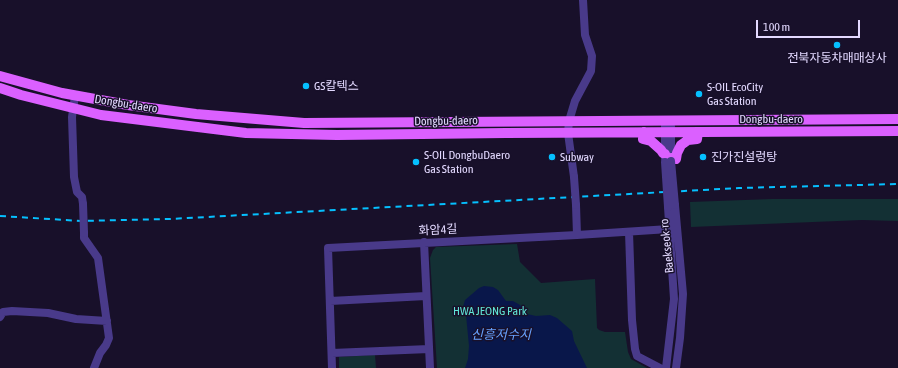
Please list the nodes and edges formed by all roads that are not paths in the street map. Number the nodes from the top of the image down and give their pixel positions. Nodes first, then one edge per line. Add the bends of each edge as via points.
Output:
1 (583, 0) edge
2 (0, 76) edge
3 (0, 88) edge
4 (75, 96) junction
5 (72, 107) junction
6 (898, 119) edge
7 (569, 121) junction
8 (668, 121) junction
9 (898, 131) edge
10 (644, 132) junction
11 (668, 132) junction
12 (698, 132) junction
13 (568, 133) junction
14 (668, 159) junction
15 (672, 206) junction
16 (669, 229) junction
17 (629, 232) junction
18 (577, 235) junction
19 (424, 242) junction
20 (426, 296) junction
21 (330, 301) junction
22 (0, 317) edge
23 (106, 320) junction
24 (429, 349) junction
25 (332, 353) junction
26 (94, 368) edge
27 (332, 368) edge
28 (430, 368) edge
29 (660, 368) edge
30 (666, 368) edge
31 (676, 368) edge

1 - 7 street via 585,35 592,56 591,71
2 - 4 main road, Dongbu-daero
3 - 5 main road, Dongbu-daero
4 - 5 street
4 - 7 main road, Dongbu-daero via 196,114 304,123
5 - 13 main road, Dongbu-daero via 101,115 246,133
5 - 23 street, bridge via 74,177 83,204 84,238 98,258
6 - 8 main road, Dongbu-daero
7 - 8 main road, Dongbu-daero
7 - 13 street
8 - 11 street, Baekseok-ro
9 - 12 main road, Dongbu-daero
10 - 11 main road, Dongbu-daero
10 - 13 main road, Dongbu-daero
10 - 14 main road via 643,139 651,141
11 - 12 main road, Dongbu-daero
11 - 14 street, Baekseok-ro
12 - 14 main road via 697,138 681,145 676,158
13 - 18 street, bridge via 574,177
14 - 15 street, Baekseok-ro, bridge
15 - 16 street, Baekseok-ro
15 - 31 street, Baekseok-ro via 683,294
16 - 17 street, 화암4길
16 - 30 street, Baekseok-ro via 674,299
17 - 18 street, 화암4길
17 - 29 street via 635,349 637,356
18 - 19 street, 화암4길
19 - 20 street
19 - 21 street, 화암4길 via 328,248
20 - 21 street
20 - 24 street
21 - 25 street, 화암4길
22 - 23 street via 2,312 12,310 48,312 76,319
23 - 26 street via 109,338
24 - 25 street
24 - 28 street
25 - 27 street, 화암4길

